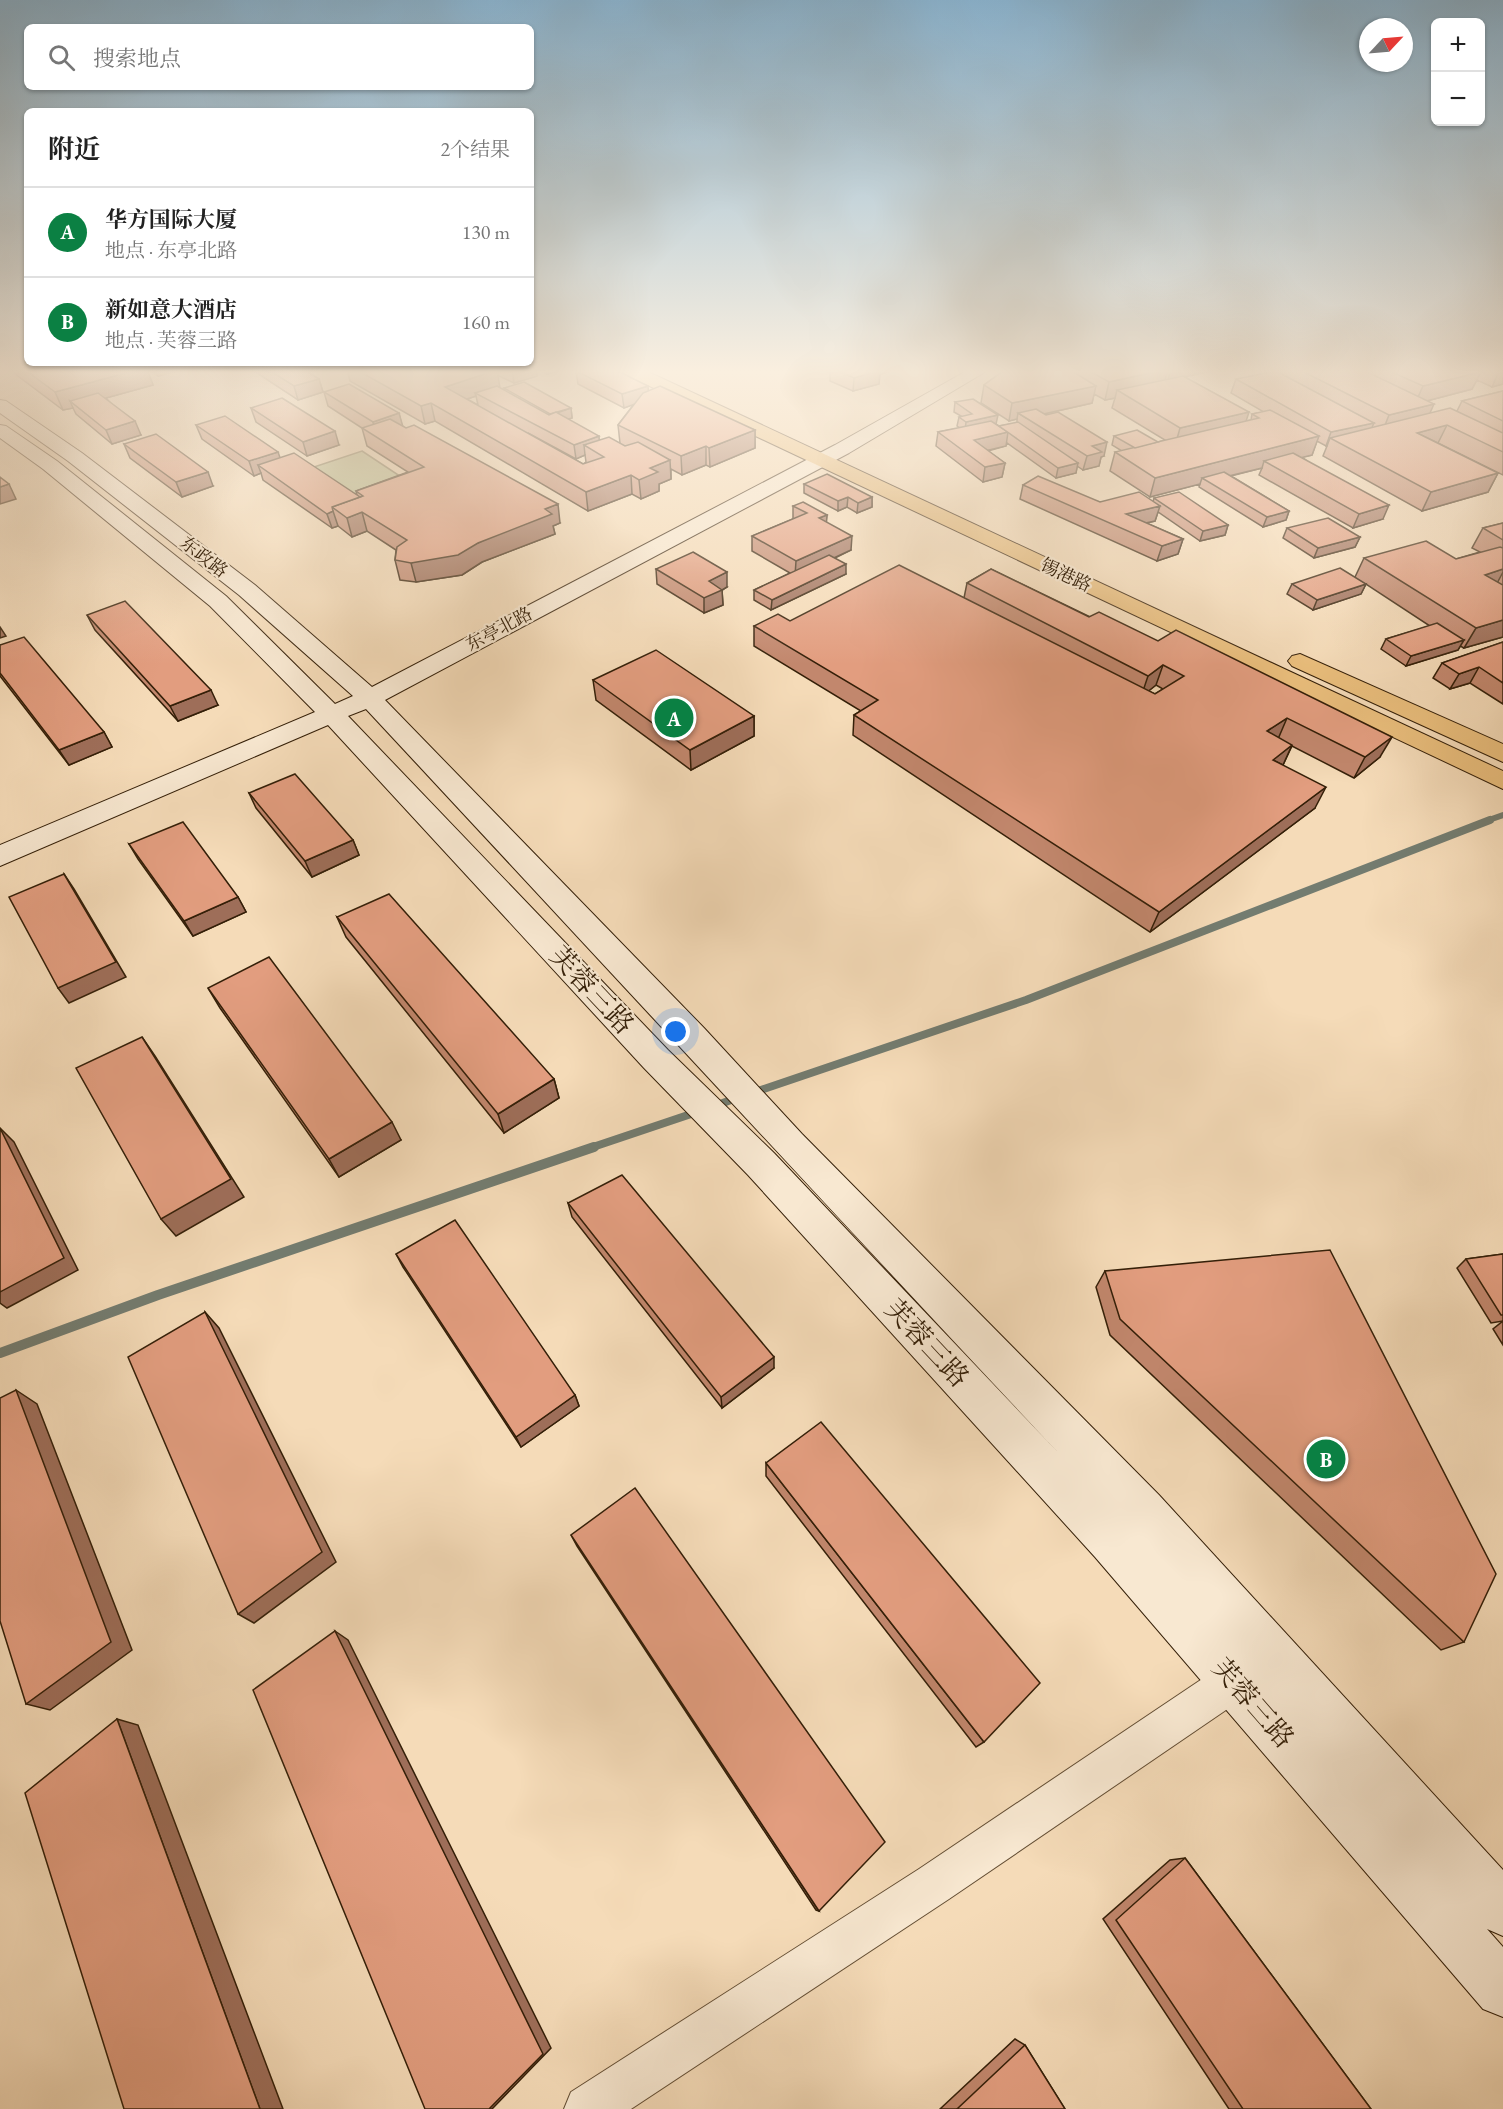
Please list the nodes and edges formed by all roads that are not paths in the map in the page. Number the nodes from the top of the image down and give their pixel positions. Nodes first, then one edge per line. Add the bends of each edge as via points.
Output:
1 (53, 467) edge
2 (88, 467) edge
3 (790, 467) edge
4 (859, 467) edge
5 (864, 467) edge
6 (1084, 562) dead end
7 (1278, 650) dead end
8 (363, 692) junction
9 (326, 708) junction
10 (1503, 754) edge
11 (1503, 782) edge
12 (0, 837) edge
13 (0, 856) edge
14 (775, 1154) junction
15 (1234, 1681) junction
16 (1503, 1909) edge
17 (1503, 1989) edge
18 (588, 2109) edge

1 - 9 main road, 东政路 via 218,601
2 - 8 main road, 东政路 via 247,590
3 - 8 main road, 东亭北路
4 - 11 main road, 锡港路
5 - 6 main road, 锡港路
7 - 10 main road
8 - 9 main road, 东亭北路
8 - 14 main road, 芙蓉三路 via 692,1037
9 - 12 main road, 东亭北路
9 - 13 main road, 东亭北路
9 - 14 main road, 芙蓉三路 via 656,1059
14 - 15 main road, 芙蓉三路
14 - 16 main road, 芙蓉三路 via 1143,1511
15 - 17 main road, 芙蓉三路
15 - 18 street via 934,1884

